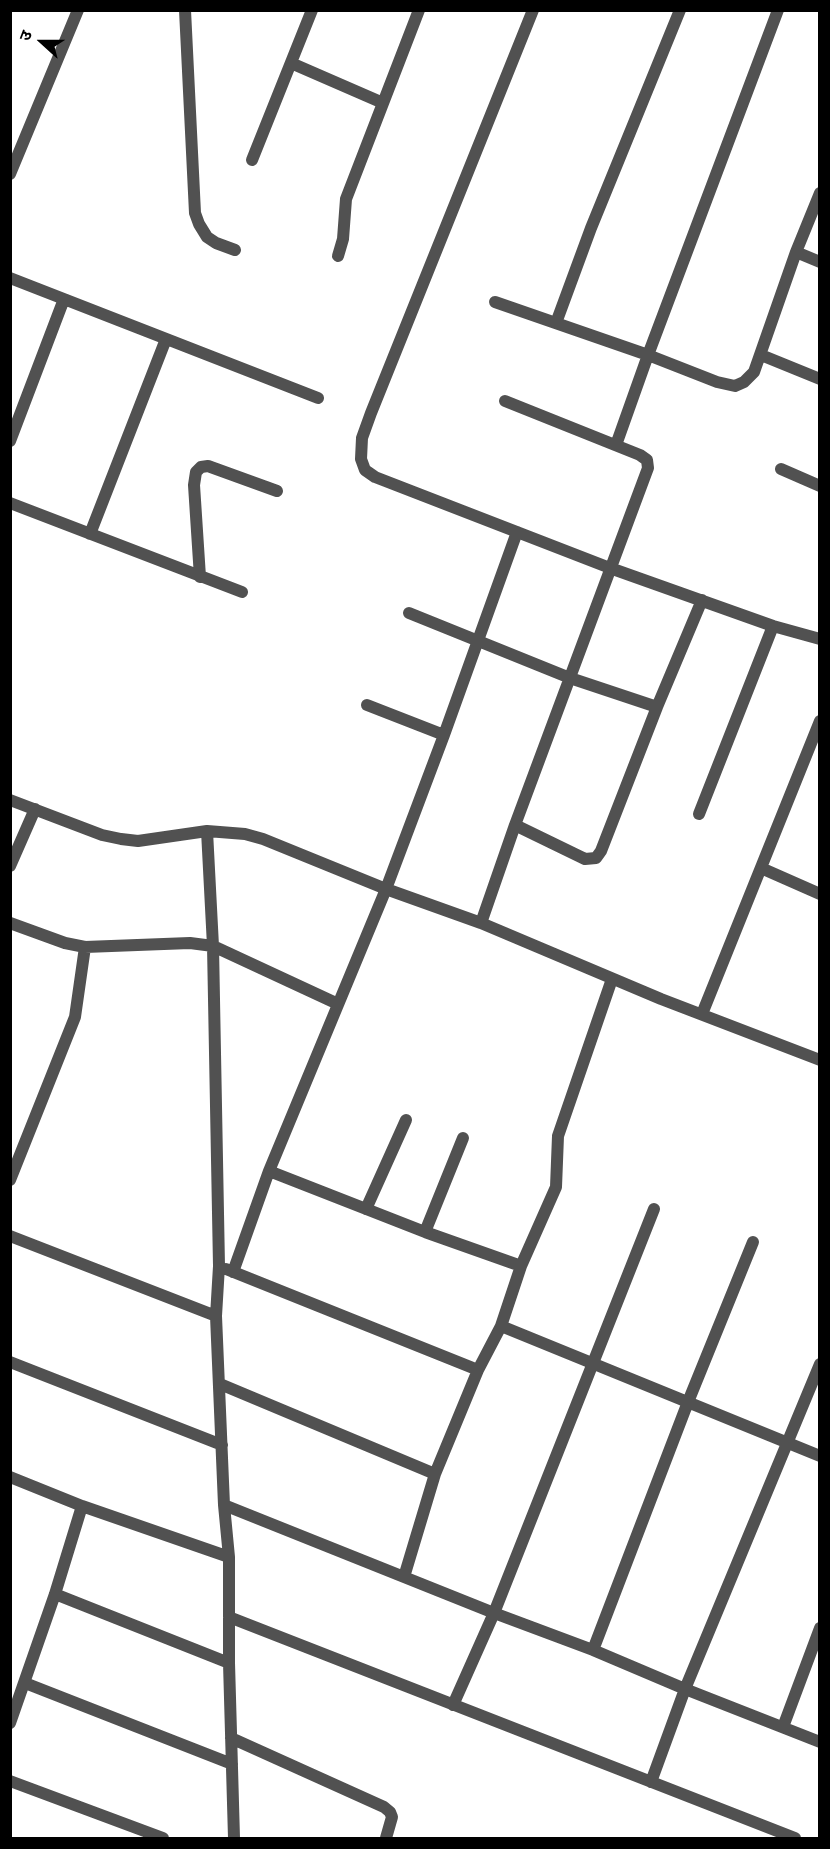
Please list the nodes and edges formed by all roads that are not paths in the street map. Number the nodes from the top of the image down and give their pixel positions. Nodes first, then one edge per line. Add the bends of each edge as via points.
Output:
1 (78, 10) edge
2 (185, 10) edge
3 (312, 10) edge
4 (419, 10) edge
5 (533, 10) edge
6 (680, 10) edge
7 (776, 11) edge
8 (291, 63) junction
9 (383, 103) junction
10 (252, 160) dead end
11 (10, 174) edge
12 (819, 193) edge
13 (235, 250) dead end
14 (796, 252) junction
15 (338, 256) dead end
16 (819, 262) edge
17 (10, 278) edge
18 (64, 299) junction
19 (495, 302) dead end
20 (556, 323) junction
21 (166, 339) junction
22 (648, 355) junction
23 (761, 355) junction
24 (819, 379) edge
25 (318, 398) dead end
26 (505, 401) dead end
27 (10, 441) edge
28 (616, 445) junction
29 (781, 470) dead end
30 (819, 486) edge
31 (277, 491) dead end
32 (10, 503) edge
33 (517, 532) junction
34 (90, 534) junction
35 (610, 568) junction
36 (200, 577) junction
37 (242, 592) dead end
38 (702, 600) junction
39 (409, 613) dead end
40 (773, 626) junction
41 (819, 639) edge
42 (477, 642) junction
43 (570, 678) junction
44 (368, 705) dead end
45 (657, 707) junction
46 (819, 721) edge
47 (444, 735) junction
48 (10, 800) edge
49 (35, 809) junction
50 (699, 814) dead end
51 (515, 825) junction
52 (207, 831) junction
53 (10, 866) edge
54 (761, 868) junction
55 (386, 889) junction
56 (819, 894) edge
57 (10, 923) edge
58 (481, 923) junction
59 (213, 946) junction
60 (85, 947) junction
61 (612, 979) junction
62 (339, 1004) junction
63 (702, 1014) junction
64 (819, 1060) edge
65 (406, 1120) dead end
66 (463, 1138) dead end
67 (269, 1171) junction
68 (10, 1180) edge
69 (366, 1209) junction
70 (654, 1209) dead end
71 (425, 1232) junction
72 (10, 1236) edge
73 (753, 1242) dead end
74 (219, 1266) junction
75 (521, 1266) junction
76 (233, 1272) junction
77 (216, 1316) junction
78 (501, 1326) junction
79 (10, 1362) edge
80 (594, 1363) junction
81 (819, 1364) edge
82 (478, 1371) junction
83 (220, 1384) junction
84 (688, 1402) junction
85 (222, 1444) junction
86 (788, 1444) junction
87 (819, 1456) edge
88 (435, 1474) junction
89 (10, 1477) edge
90 (224, 1505) junction
91 (82, 1506) junction
92 (229, 1557) junction
93 (404, 1577) junction
94 (55, 1594) junction
95 (494, 1613) junction
96 (229, 1617) junction
97 (819, 1628) edge
98 (593, 1650) junction
99 (229, 1663) junction
100 (25, 1683) junction
101 (685, 1689) junction
102 (453, 1705) junction
103 (10, 1723) edge
104 (783, 1727) junction
105 (231, 1738) junction
106 (819, 1742) edge
107 (232, 1764) junction
108 (10, 1780) edge
109 (651, 1782) junction
110 (163, 1839) edge
111 (234, 1839) edge
112 (386, 1839) edge
113 (795, 1839) edge

1 - 11 street
2 - 13 street via 195,213 207,237
3 - 8 street
4 - 9 street
5 - 33 street via 371,414 361,459 365,470 375,477
6 - 20 street
7 - 22 street
8 - 9 street
8 - 10 street
9 - 15 street via 346,199
12 - 14 street
14 - 16 street
14 - 23 street
17 - 18 street
18 - 21 street
18 - 27 street
19 - 20 street
20 - 22 street
21 - 25 street
21 - 34 street
22 - 23 street via 735,386 754,372
22 - 28 street
23 - 24 street
26 - 28 street
28 - 35 street via 640,455 648,468
29 - 30 street
31 - 36 street via 208,466 196,472
32 - 34 street
33 - 35 street
33 - 42 street
34 - 36 street
35 - 38 street
35 - 43 street
36 - 37 street
38 - 40 street
38 - 45 street
39 - 42 street
40 - 41 street
40 - 50 street
42 - 43 street
42 - 47 street
43 - 45 street
43 - 51 street
44 - 47 street
45 - 51 street via 596,858 585,859
46 - 54 street
47 - 55 street
48 - 49 street
49 - 52 street via 121,839 138,841
49 - 53 street
51 - 58 street
52 - 55 street via 263,839
52 - 59 street
54 - 56 street
54 - 63 street
55 - 58 street
55 - 62 street
57 - 60 street
58 - 61 street
59 - 60 street via 190,943
59 - 62 street
59 - 74 street
60 - 68 street via 75,1017
61 - 63 street
61 - 75 street via 558,1136 556,1187
62 - 67 street
63 - 64 street
65 - 69 street
66 - 71 street
67 - 69 street
67 - 76 street
69 - 71 street
70 - 80 street
71 - 75 street
72 - 77 street
73 - 84 street
74 - 76 street
74 - 77 street
75 - 78 street
76 - 82 street
77 - 83 street
78 - 80 street
78 - 82 street
79 - 85 street
80 - 84 street
80 - 95 street
81 - 86 street
82 - 88 street
83 - 85 street
83 - 88 street
84 - 86 street
84 - 98 street
85 - 90 street
86 - 87 street
86 - 101 street
88 - 93 street
89 - 91 street
90 - 92 street
90 - 93 street
91 - 92 street
91 - 94 street
92 - 96 street
93 - 95 street
94 - 99 street
94 - 100 street
95 - 98 street
95 - 102 street
96 - 99 street
96 - 102 street
97 - 104 street
98 - 101 street
99 - 105 street
100 - 103 street
100 - 107 street
101 - 104 street
101 - 109 street
102 - 109 street
104 - 106 street
105 - 107 street
105 - 112 street via 384,1807 392,1816
107 - 111 street
108 - 110 street
109 - 113 street

